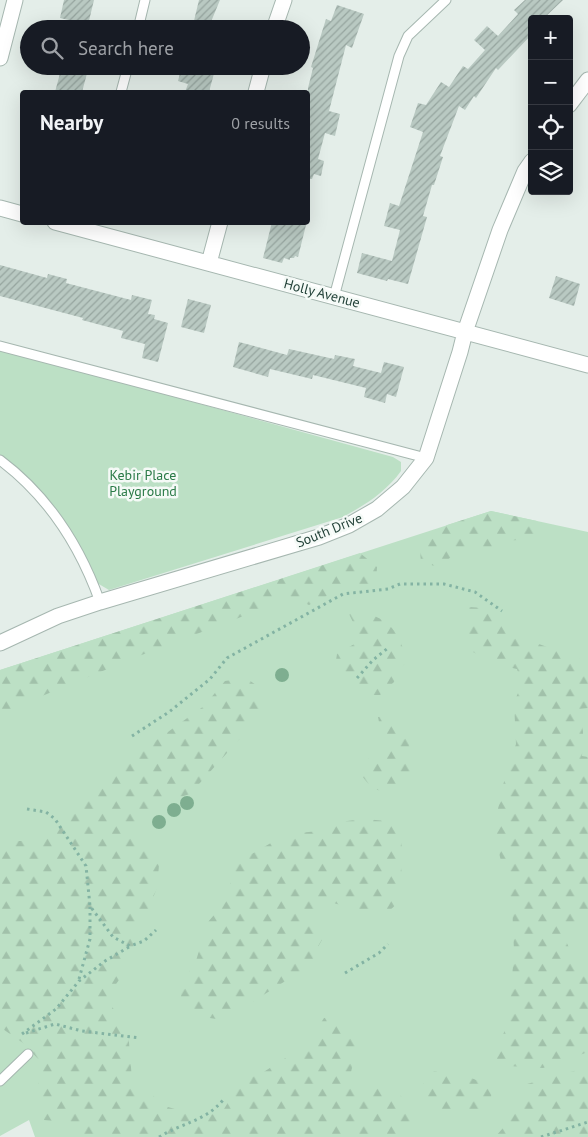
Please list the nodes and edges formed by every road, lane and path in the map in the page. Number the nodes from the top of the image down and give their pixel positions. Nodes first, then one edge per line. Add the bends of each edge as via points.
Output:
1 (15, 0) edge
2 (145, 0) edge
3 (284, 0) edge
4 (446, 0) edge
5 (140, 20) edge
6 (277, 20) edge
7 (0, 58) edge
8 (126, 75) edge
9 (261, 75) edge
10 (588, 80) edge
11 (122, 90) edge
12 (257, 90) edge
13 (573, 100) edge
14 (528, 167) edge
15 (0, 208) edge
16 (20, 213) edge
17 (219, 225) edge
18 (87, 226) edge
19 (209, 263) junction
20 (334, 297) junction
21 (465, 332) junction
22 (0, 346) edge
23 (588, 365) edge
24 (426, 458) junction
25 (0, 460) edge
26 (100, 602) junction
27 (502, 611) dead end
28 (0, 643) edge
29 (388, 648) dead end
30 (357, 678) dead end
31 (132, 736) dead end
32 (27, 809) dead end
33 (90, 906) junction
34 (156, 930) dead end
35 (388, 944) dead end
36 (130, 946) junction
37 (344, 973) dead end
38 (79, 981) junction
39 (140, 1038) dead end
40 (28, 1054) dead end
41 (0, 1081) edge
42 (223, 1100) dead end
43 (588, 1122) edge
44 (160, 1137) edge
45 (541, 1137) edge

1 - 7 street
2 - 5 lane
3 - 6 street
4 - 20 lane via 408,36 399,56
8 - 11 lane
9 - 12 street
10 - 13 street
14 - 21 street, South Drive via 500,230
15 - 16 street
17 - 19 street
18 - 19 street, Holly Avenue
19 - 20 street, Holly Avenue
20 - 21 street, Holly Avenue
21 - 23 street, Holly Avenue
21 - 24 street, South Drive
22 - 24 lane
24 - 26 street, South Drive via 403,487 377,509 350,525
25 - 26 lane via 35,491 63,527 84,562
26 - 28 street, South Drive via 58,616
27 - 31 path via 475,592 444,584 400,584 388,589 344,594 227,658 210,679
29 - 30 path
32 - 33 path via 46,812 55,820 86,866
33 - 36 path via 113,937
33 - 38 path via 90,939
34 - 36 path via 144,941
35 - 37 path via 379,953
36 - 38 path
38 - 39 path via 56,1009 22,1034 55,1024 82,1031
40 - 41 lane
42 - 44 path via 200,1119
43 - 45 path

